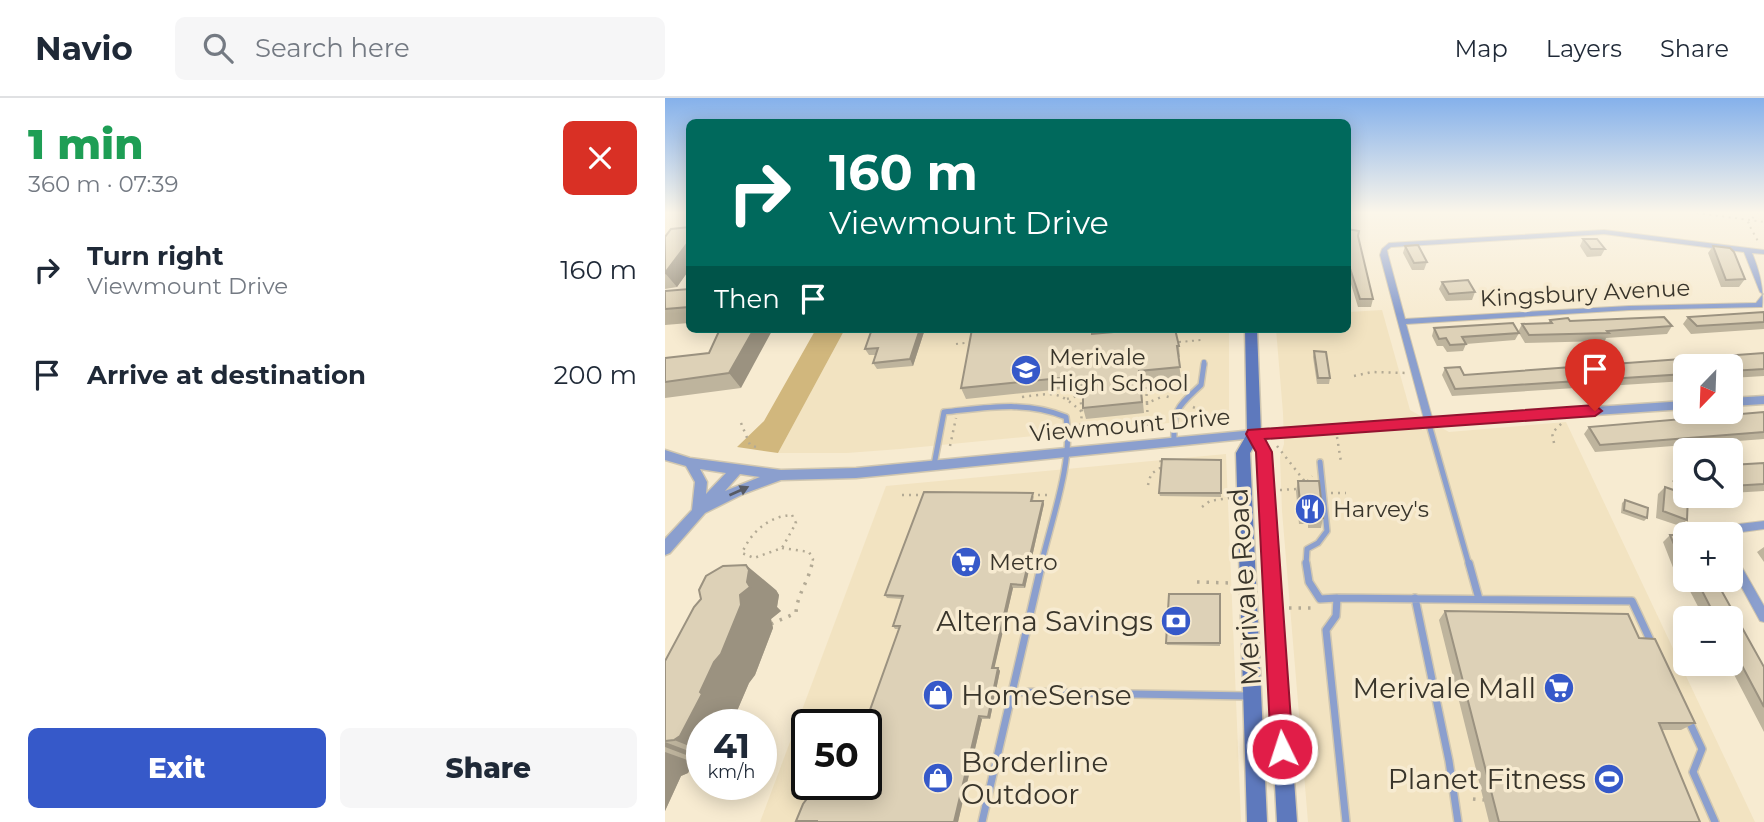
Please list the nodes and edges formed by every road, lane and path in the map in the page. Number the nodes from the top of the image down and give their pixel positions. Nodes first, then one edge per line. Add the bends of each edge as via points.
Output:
1 (1388, 246) edge
2 (1714, 246) edge
3 (1747, 250) junction
4 (1764, 253) edge
5 (1764, 294) edge
6 (1404, 322) junction
7 (1251, 333) edge
8 (1201, 340) dead end
9 (972, 342) edge
10 (1179, 342) edge
11 (955, 344) dead end
12 (1205, 362) dead end
13 (1416, 373) junction
14 (1355, 376) dead end
15 (1165, 396) junction
16 (1172, 398) dead end
17 (1067, 399) dead end
18 (1764, 400) edge
19 (1743, 401) edge
20 (1147, 403) junction
21 (1190, 406) dead end
22 (1673, 406) edge
23 (1082, 412) edge
24 (1562, 413) junction
25 (956, 416) dead end
26 (1229, 419) dead end
27 (1428, 421) junction
28 (741, 424) dead end
29 (1148, 426) dead end
30 (1254, 434) junction
31 (1336, 437) dead end
32 (1174, 442) junction
33 (1554, 443) dead end
34 (950, 446) dead end
35 (1277, 446) dead end
36 (755, 447) dead end
37 (1067, 452) junction
38 (665, 455) edge
39 (1161, 457) edge
40 (1320, 462) dead end
41 (1341, 462) dead end
42 (690, 463) junction
43 (934, 465) junction
44 (736, 470) junction
45 (1321, 474) junction
46 (781, 475) junction
47 (1306, 483) junction
48 (1148, 485) dead end
49 (1277, 491) dead end
50 (1323, 493) junction
51 (1346, 493) dead end
52 (902, 495) dead end
53 (929, 495) edge
54 (1021, 495) edge
55 (1048, 495) dead end
56 (1229, 498) dead end
57 (1202, 507) dead end
58 (698, 511) junction
59 (1764, 525) edge
60 (1743, 528) edge
61 (782, 548) junction
62 (665, 549) edge
63 (1743, 579) edge
64 (1197, 582) dead end
65 (1231, 583) dead end
66 (1337, 598) junction
67 (1415, 598) junction
68 (1479, 599) junction
69 (1285, 608) dead end
70 (1337, 608) junction
71 (1764, 617) edge
72 (772, 624) dead end
73 (1655, 650) edge
74 (1011, 692) junction
75 (1252, 696) junction
76 (1684, 712) edge
77 (1496, 796) edge
78 (1473, 799) dead end
79 (982, 822) edge
80 (1257, 822) edge
81 (1287, 822) edge
82 (1346, 822) edge
83 (1458, 822) edge
84 (1715, 822) edge

1 - 6 street via 1384,255
2 - 3 street
3 - 4 street
3 - 5 street, Kingsbury Avenue
5 - 6 street, Kingsbury Avenue via 1759,304
6 - 13 street
7 - 30 main road, Merivale Road
8 - 10 path
9 - 11 path
12 - 32 lane via 1203,384 1177,407
13 - 14 path
13 - 27 street
15 - 16 path
15 - 20 path
15 - 20 path via 1163,383 1146,385
17 - 23 path via 1080,395
18 - 19 street
20 - 29 path
21 - 26 path
22 - 24 street, Viewmount Drive
24 - 27 street, Viewmount Drive
24 - 33 path via 1565,419 1552,433
25 - 34 path
27 - 30 street, Viewmount Drive
27 - 68 lane
28 - 36 path
30 - 32 street, Viewmount Drive
30 - 75 main road, Merivale Road via 1243,453
30 - 81 main road, Merivale Road via 1264,452
31 - 41 path
32 - 37 street, Viewmount Drive
35 - 47 path
37 - 43 street, Viewmount Drive
37 - 43 lane via 1066,417 1051,409 1035,405 944,412
37 - 74 lane
38 - 42 street, Viewmount Drive
39 - 48 path via 1160,468 1151,474
40 - 45 lane
42 - 44 street, Viewmount Drive
42 - 58 street via 701,482
43 - 46 street, Viewmount Drive
44 - 46 street, Viewmount Drive
44 - 58 street
45 - 47 path
45 - 50 lane
58 -> 46 street
47 - 49 path via 1299,489
50 - 51 path
50 - 66 lane via 1328,531 1307,549 1305,565 1315,594 1320,599
52 - 53 path
54 - 55 path
56 - 57 path
58 - 62 street
59 - 60 street
61 - 61 path via 754,558 742,553 747,541 766,523 792,515 796,523
61 - 72 path via 809,552 813,559 797,598 796,613
63 - 71 street
64 - 65 path
66 - 67 lane
66 - 70 lane
67 - 68 lane
67 - 83 lane
68 - 73 lane via 1632,601
69 - 70 path
70 - 82 lane via 1326,630
74 - 75 lane
74 - 79 lane
75 - 80 main road, Merivale Road
76 - 84 lane via 1702,749 1693,772
77 - 78 path

